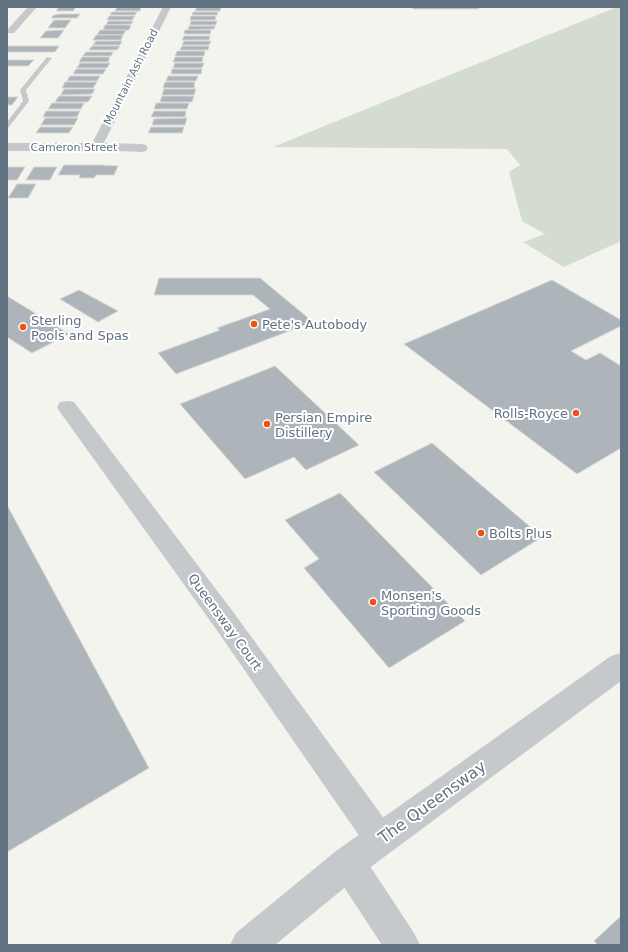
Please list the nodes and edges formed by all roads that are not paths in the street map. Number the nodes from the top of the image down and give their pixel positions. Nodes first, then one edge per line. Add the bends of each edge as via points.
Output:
1 (33, 7) edge
2 (167, 7) edge
3 (11, 31) dead end
4 (49, 58) dead end
5 (7, 126) edge
6 (96, 147) junction
7 (7, 148) edge
8 (142, 148) dead end
9 (67, 407) dead end
10 (621, 665) edge
11 (380, 839) junction
12 (348, 863) junction
13 (248, 945) edge
14 (402, 945) edge

1 - 3 street
2 - 6 street, Mountain Ash Road
4 - 5 lane via 23,90 26,100
6 - 7 street, Cameron Street
6 - 8 street, Cameron Street
9 - 11 street, Queensway Court via 225,621
10 - 11 street, The Queensway
11 - 12 street, The Queensway
12 - 13 street, The Queensway
12 - 14 street

